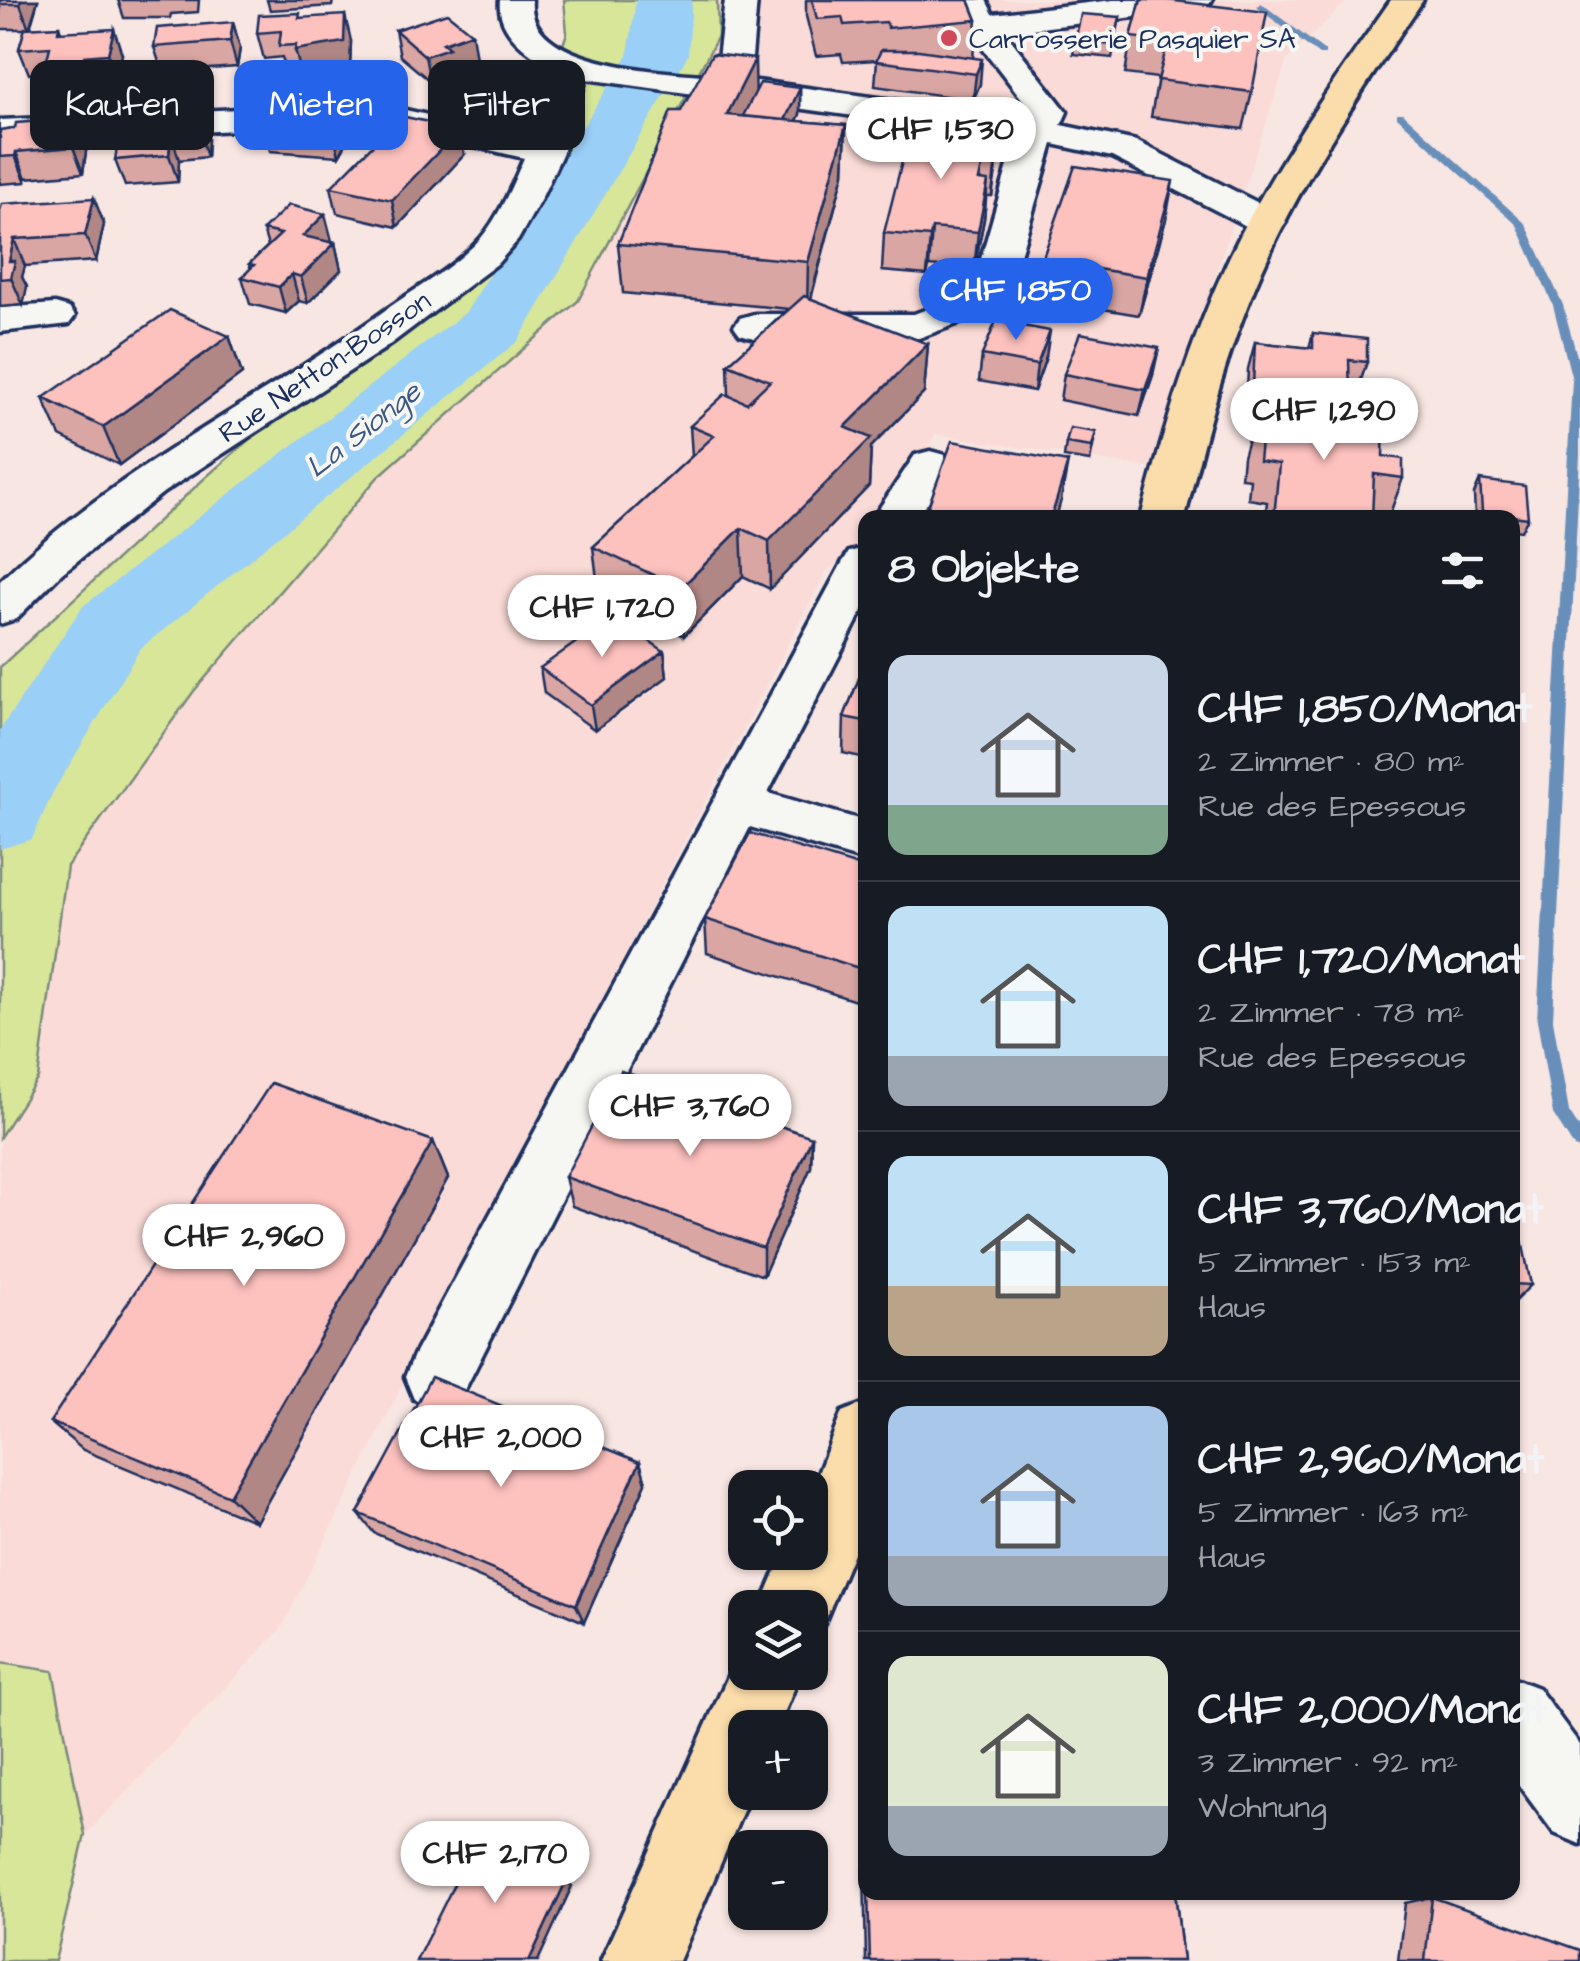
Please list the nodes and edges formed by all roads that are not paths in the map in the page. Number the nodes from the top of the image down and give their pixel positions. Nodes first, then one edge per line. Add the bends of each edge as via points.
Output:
1 (516, 0) edge
2 (741, 0) edge
3 (1196, 0) edge
4 (1407, 0) edge
5 (976, 12) edge
6 (562, 60) edge
7 (585, 69) edge
8 (732, 88) junction
9 (0, 132) edge
10 (1044, 132) junction
11 (545, 152) joint
12 (1267, 222) junction
13 (54, 316) dead end
14 (0, 320) edge
15 (754, 326) dead end
16 (930, 465) dead end
17 (900, 510) edge
18 (1166, 510) edge
19 (858, 576) edge
20 (0, 608) edge
21 (737, 802) junction
22 (858, 839) edge
23 (437, 1376) edge
24 (858, 1454) edge
25 (802, 1590) edge
26 (758, 1690) edge
27 (1520, 1725) edge
28 (1580, 1806) edge
29 (640, 1961) edge

1 - 6 street via 533,42
2 - 8 street
3 - 5 street
4 - 12 main road
5 - 10 street via 1050,112
7 - 8 street
8 - 10 street
9 - 11 street via 374,113
10 - 12 street via 1124,149
10 - 15 street via 1027,162 999,262 970,306 920,326
11 - 20 street, Rue Netton-Bosson via 497,243 393,325 129,496 32,572
12 - 18 main road via 1230,303
13 - 14 street
16 - 17 street
19 - 21 street
21 - 22 street
21 - 23 street
24 - 25 main road
26 - 29 main road
27 - 28 street

